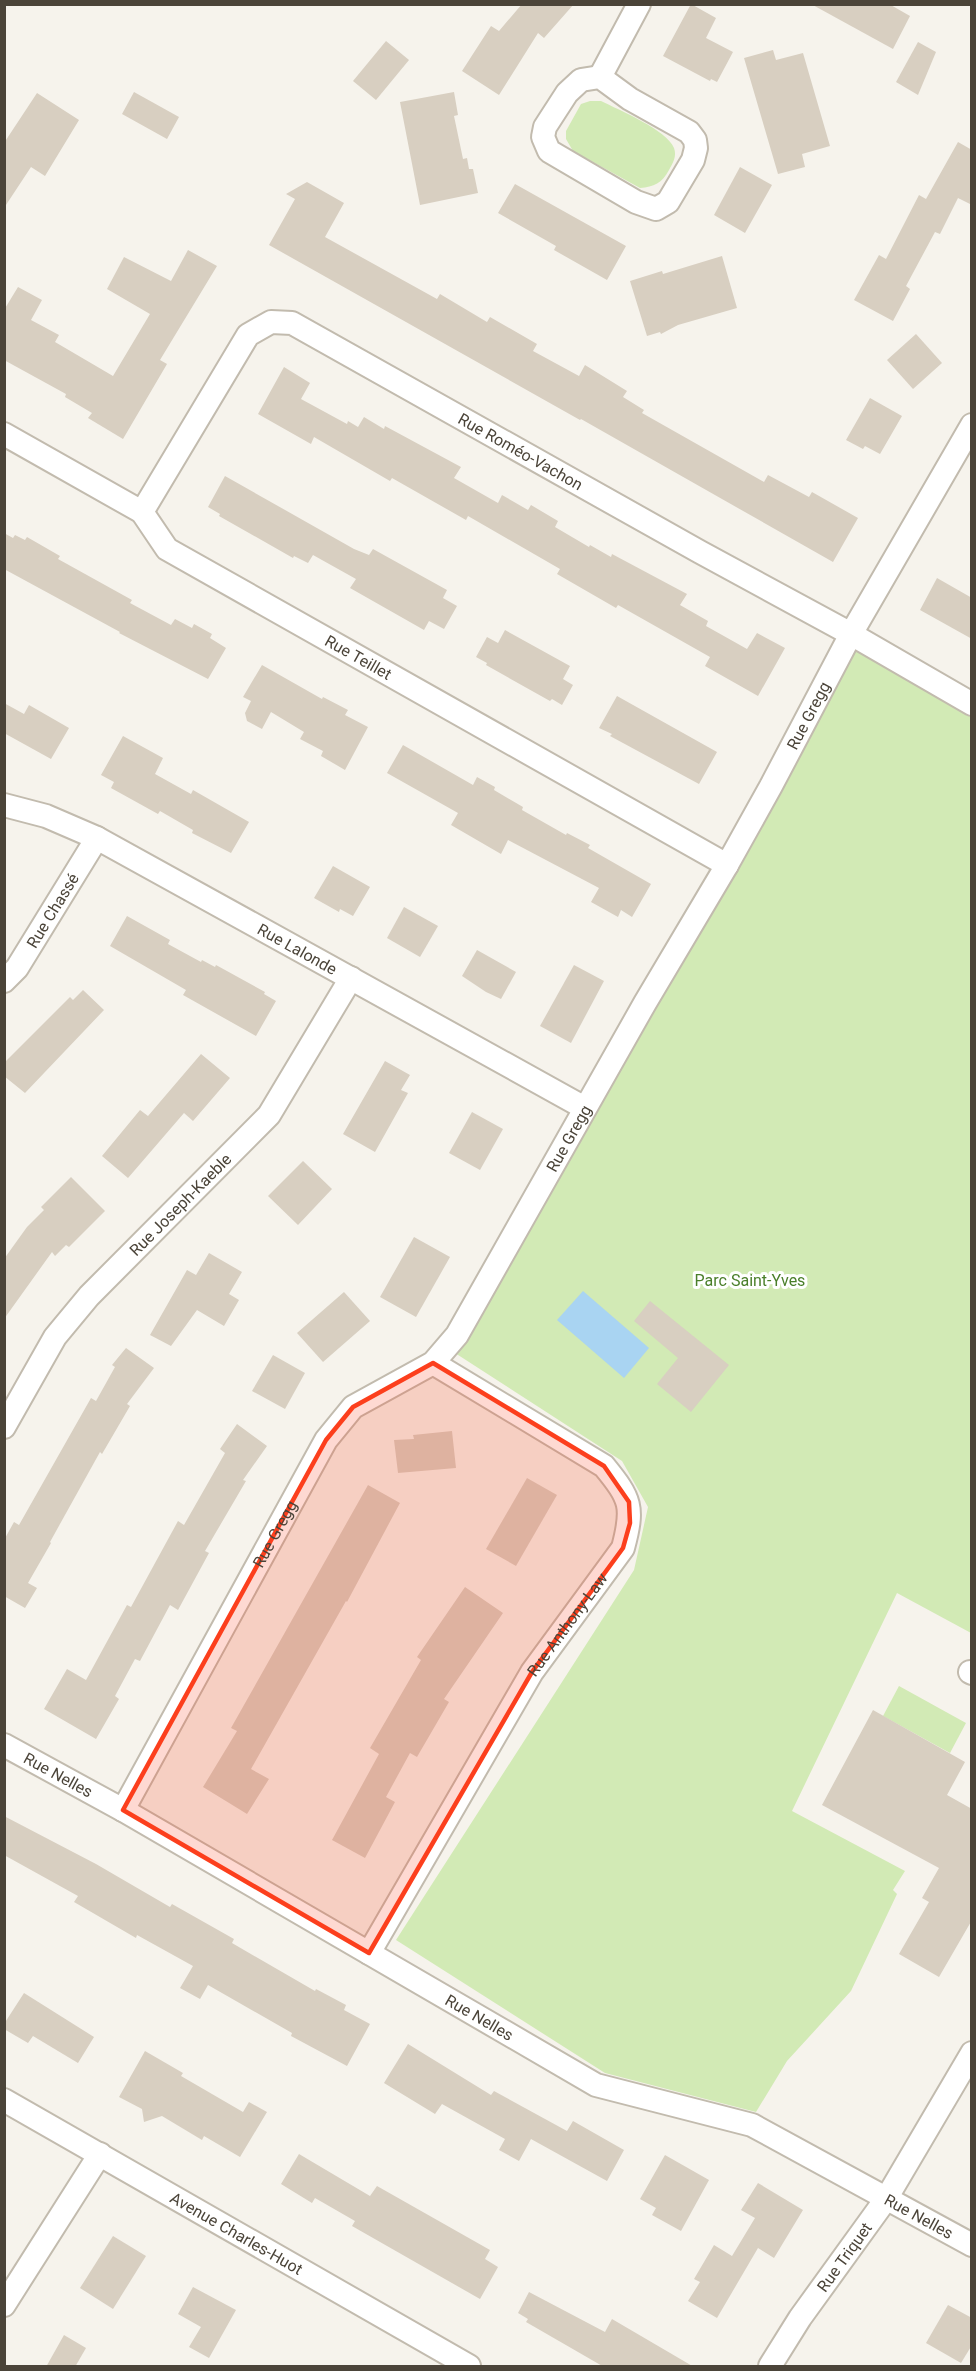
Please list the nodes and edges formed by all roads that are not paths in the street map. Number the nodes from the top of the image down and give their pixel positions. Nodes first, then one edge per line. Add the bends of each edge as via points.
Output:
1 (639, 4) edge
2 (600, 76) junction
3 (972, 425) edge
4 (4, 434) edge
5 (141, 512) junction
6 (851, 634) junction
7 (972, 704) edge
8 (4, 805) edge
9 (97, 838) junction
10 (727, 865) junction
11 (351, 978) junction
12 (4, 981) edge
13 (585, 1108) junction
14 (433, 1363) junction
15 (4, 1427) edge
16 (4, 1745) edge
17 (123, 1810) junction
18 (369, 1953) junction
19 (972, 2053) edge
20 (4, 2100) edge
21 (100, 2154) junction
22 (886, 2199) junction
23 (972, 2245) edge
24 (4, 2305) edge
25 (469, 2367) edge
26 (770, 2367) edge

1 - 2 street
2 - 2 street via 581,80 567,93 545,127 543,137 549,151 636,202 656,209 668,202 693,160 695,140 689,132 630,99
3 - 6 street, Rue Gregg
4 - 5 street, Rue Teillet
5 - 6 street, Rue Roméo-Vachon via 248,335 271,322 292,323
5 - 10 street, Rue Teillet via 166,549
6 - 7 street, Rue Roméo-Vachon
6 - 10 street, Rue Gregg
8 - 9 street, Rue Lalonde via 46,816
9 - 11 street, Rue Lalonde
9 - 12 street, Rue Chassé via 17,968
10 - 13 street, Rue Gregg
11 - 13 street, Rue Lalonde
11 - 15 street, Rue Joseph-Kaeble via 269,1115 90,1296 55,1337
13 - 14 street, Rue Gregg via 457,1335
14 - 17 street, Rue Gregg via 353,1407 326,1440
14 - 18 street, Rue Anthony-Law via 604,1466 629,1502 630,1523 623,1548 532,1672
16 - 17 street, Rue Nelles
17 - 18 street, Rue Nelles
18 - 22 street, Rue Nelles via 596,2085 752,2125
19 - 22 street, Rue Triquet
20 - 21 street, Avenue Charles-Huot
21 - 24 street
21 - 25 street, Avenue Charles-Huot
22 - 23 street, Rue Nelles
22 - 26 street, Rue Triquet via 800,2318

